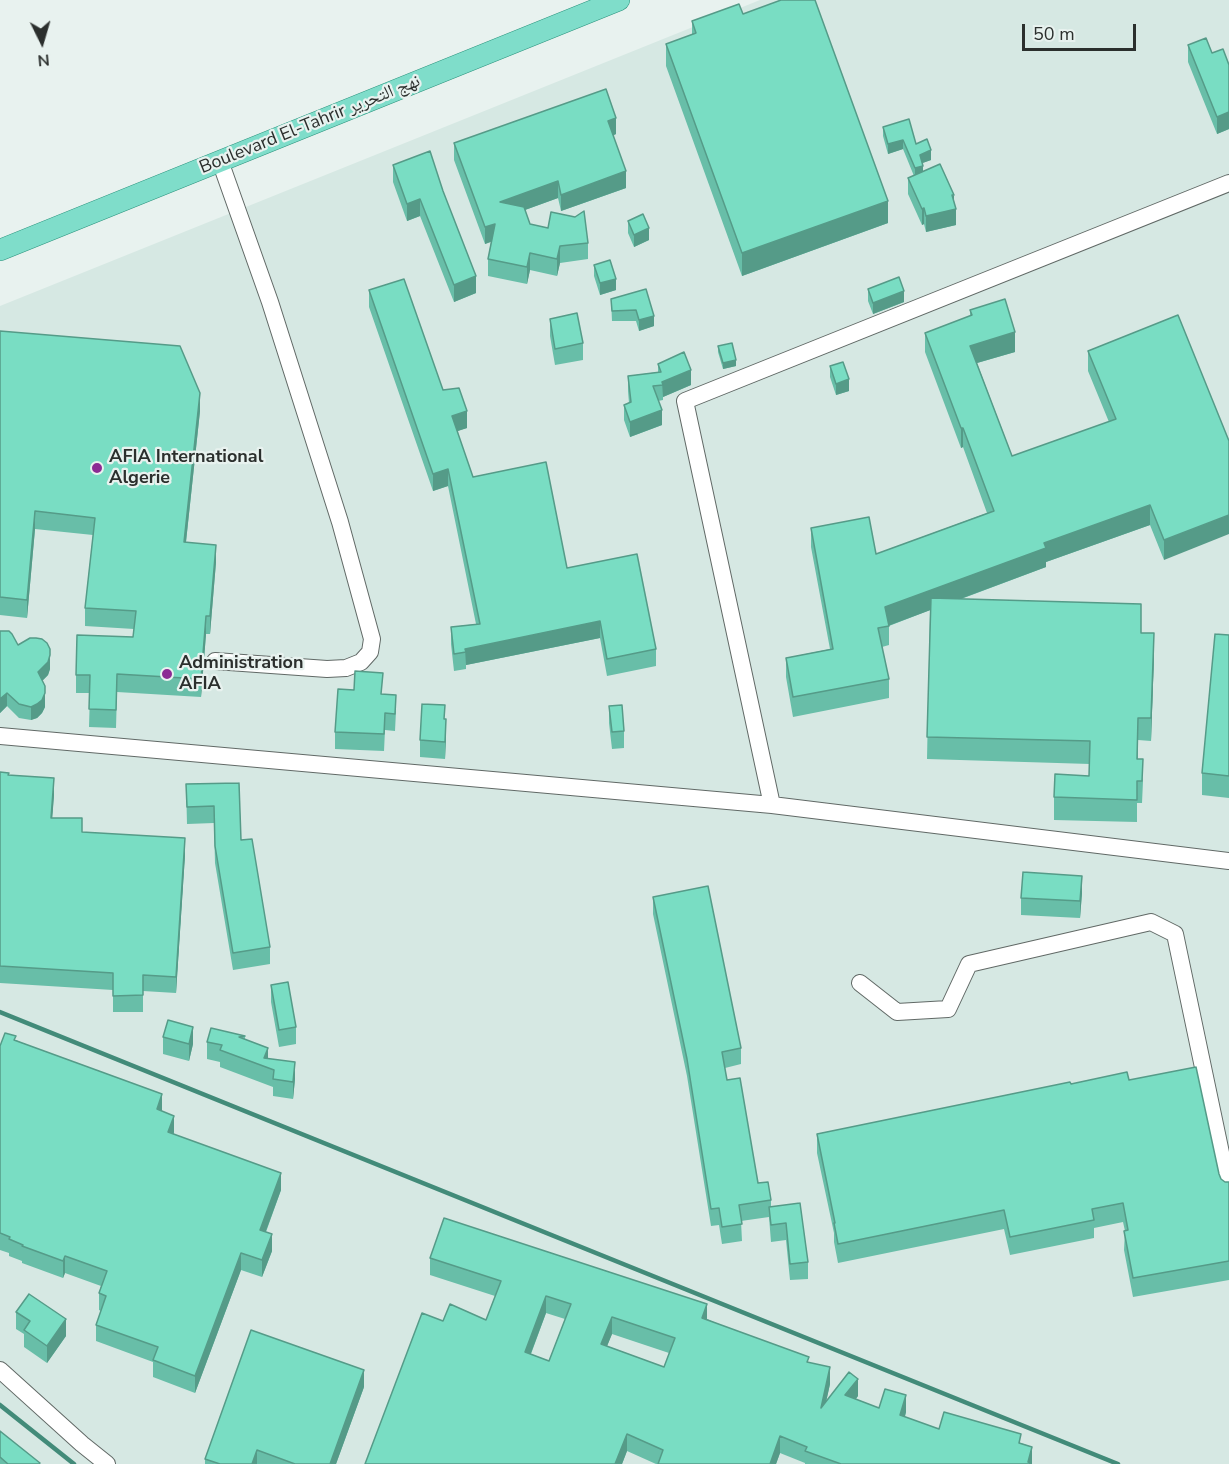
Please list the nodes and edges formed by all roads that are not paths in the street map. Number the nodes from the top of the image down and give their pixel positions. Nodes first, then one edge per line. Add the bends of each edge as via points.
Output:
1 (619, 0) edge
2 (220, 161) junction
3 (1229, 183) edge
4 (0, 250) edge
5 (215, 662) dead end
6 (0, 736) edge
7 (772, 805) junction
8 (1229, 861) edge
9 (860, 983) dead end
10 (1229, 1191) edge
11 (0, 1370) edge
12 (107, 1464) edge

1 - 2 main road, Boulevard El-Tahrir نهج التحرير
2 - 4 main road, Boulevard El-Tahrir نهج التحرير
2 - 5 street via 340,522 372,639 370,652 361,663 346,668
3 - 7 street via 685,401
6 - 7 street
7 - 8 street
9 - 10 street via 897,1012 948,1009 969,964 1151,922 1175,934
11 - 12 street

